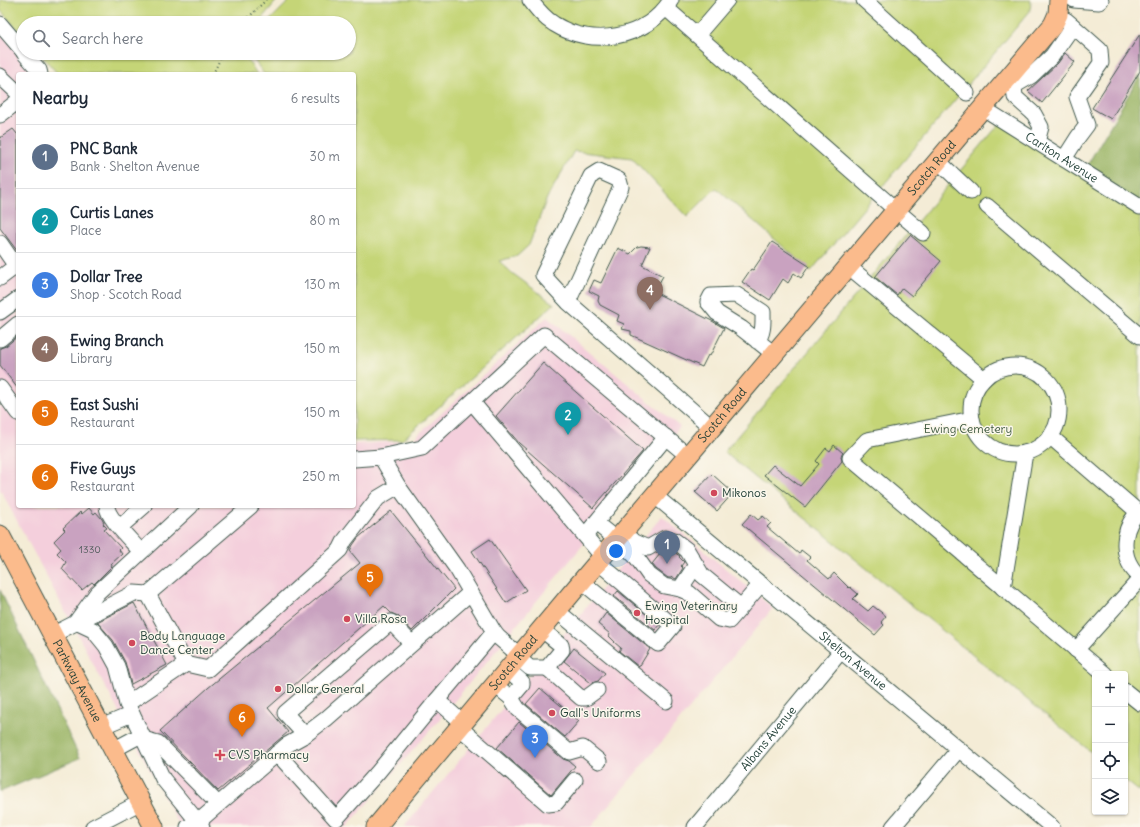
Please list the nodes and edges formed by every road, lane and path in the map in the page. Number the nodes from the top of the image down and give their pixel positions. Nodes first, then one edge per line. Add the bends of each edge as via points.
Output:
1 (266, 0) edge
2 (530, 0) edge
3 (727, 0) edge
4 (864, 0) edge
5 (1101, 0) edge
6 (1065, 3) edge
7 (669, 4) edge
8 (250, 16) edge
9 (0, 24) edge
10 (1073, 26) junction
11 (697, 35) junction
12 (16, 43) edge
13 (31, 60) edge
14 (220, 60) edge
15 (40, 72) edge
16 (214, 72) edge
17 (0, 76) edge
18 (1009, 84) junction
19 (16, 91) edge
20 (967, 92) dead end
21 (16, 103) edge
22 (983, 108) junction
23 (0, 115) edge
24 (1037, 142) junction
25 (1064, 159) junction
26 (938, 161) junction
27 (971, 192) dead end
28 (987, 206) dead end
29 (1140, 207) edge
30 (896, 210) junction
31 (923, 233) dead end
32 (0, 244) edge
33 (16, 266) edge
34 (848, 266) junction
35 (16, 268) edge
36 (0, 278) edge
37 (16, 300) edge
38 (568, 302) junction
39 (0, 312) edge
40 (16, 326) edge
41 (1140, 336) edge
42 (0, 339) edge
43 (757, 341) dead end
44 (774, 354) junction
45 (984, 379) junction
46 (9, 393) edge
47 (472, 402) junction
48 (16, 409) edge
49 (972, 419) junction
50 (711, 427) junction
51 (666, 437) junction
52 (1051, 437) junction
53 (1025, 453) junction
54 (688, 456) junction
55 (381, 457) junction
56 (356, 459) edge
57 (398, 486) junction
58 (654, 494) junction
59 (107, 508) edge
60 (142, 508) edge
61 (189, 508) edge
62 (249, 508) edge
63 (1139, 511) edge
64 (120, 527) junction
65 (602, 528) dead end
66 (0, 535) edge
67 (620, 535) junction
68 (585, 536) junction
69 (141, 552) junction
70 (600, 559) junction
71 (696, 565) junction
72 (1140, 578) edge
73 (581, 581) junction
74 (761, 584) junction
75 (1003, 588) junction
76 (680, 589) junction
77 (470, 593) junction
78 (148, 594) junction
79 (741, 607) junction
80 (556, 610) junction
81 (76, 622) junction
82 (541, 629) junction
83 (494, 632) junction
84 (52, 635) junction
85 (411, 643) junction
86 (841, 650) junction
87 (1076, 650) junction
88 (515, 660) junction
89 (186, 664) junction
90 (547, 668) junction
91 (1101, 671) edge
92 (495, 685) junction
93 (597, 690) dead end
94 (1128, 693) edge
95 (511, 698) junction
96 (438, 700) junction
97 (666, 701) dead end
98 (1140, 703) edge
99 (129, 709) junction
100 (461, 725) junction
101 (101, 727) junction
102 (305, 735) junction
103 (142, 737) junction
104 (958, 749) junction
105 (113, 750) junction
106 (277, 753) junction
107 (599, 761) dead end
108 (575, 780) dead end
109 (141, 802) junction
110 (218, 804) junction
111 (336, 824) edge
112 (196, 825) edge
113 (95, 827) edge
114 (154, 827) edge
115 (376, 827) edge
116 (695, 827) edge
117 (893, 827) edge
118 (1052, 827) edge

1 - 8 path
2 - 7 street via 553,24 572,33 592,38 613,37 633,32 651,22
3 - 11 street
4 - 20 street
5 - 6 street
6 - 10 street
6 - 18 main road, Scotch Road via 1053,25
7 - 11 street
9 - 12 street
10 - 18 street via 1052,56 1031,76
10 - 25 street via 1100,50 1101,63 1076,97 1087,125
11 - 30 street
13 - 15 street
14 - 16 path
17 - 19 street
18 - 22 main road, Scotch Road
18 - 24 street via 1016,97 1034,114 1041,127
21 - 23 street
22 - 24 street, Carlton Avenue
22 - 26 main road, Scotch Road
24 - 25 street, Carlton Avenue
25 - 29 street, Carlton Avenue
26 - 27 street
26 - 30 main road, Scotch Road
28 - 41 street
30 - 31 street
30 - 34 main road, Scotch Road
32 - 33 street
34 - 44 main road, Scotch Road
34 - 45 street
35 - 36 street
37 - 39 street
38 - 38 street via 621,187 619,180 599,171 591,176 543,275
38 - 50 street
40 - 42 street
43 - 44 street
44 - 50 main road, Scotch Road
45 - 49 street via 976,390 972,404
45 - 52 street via 997,370 1011,366 1026,367 1040,374 1050,384 1057,397 1059,412
46 - 48 street
47 - 51 street via 544,335
47 - 55 street via 422,448
47 - 68 street
49 - 53 street via 978,433 987,444 999,451
49 - 75 street via 867,440 850,458
50 - 54 main road, Scotch Road
51 - 54 street
51 - 68 street
52 - 53 street via 1038,448
52 - 63 street
53 - 75 street
54 - 58 main road, Scotch Road
55 - 56 street
55 - 57 street
57 - 77 street via 457,569
57 - 89 street via 378,498 340,550 208,668
58 - 67 main road, Scotch Road
58 - 74 street, Shelton Avenue
59 - 64 street
60 - 64 street
61 - 69 street
62 - 78 street
63 - 72 street via 1129,524 1125,538 1126,553
64 - 69 street
65 - 67 street
66 - 84 main road, Parkway Avenue
67 - 70 main road, Scotch Road
67 - 71 street via 648,548 665,538 674,540 687,550
67 - 76 street via 650,575 664,586
68 - 70 street
69 - 81 street via 97,593
70 - 73 main road, Scotch Road
70 - 73 street via 673,626 658,644
71 - 76 street
71 - 79 street via 702,575
72 - 87 street
73 - 80 main road, Scotch Road
74 - 79 street
74 - 86 street, Shelton Avenue
75 - 87 street
76 - 79 street via 689,593 720,619 729,621
77 - 83 street
77 - 85 street
78 - 81 street via 134,594
78 - 89 street
80 - 82 main road, Scotch Road
80 - 97 street
81 - 84 street
81 - 99 street via 93,630 106,646 117,666
82 - 88 main road, Scotch Road
82 - 90 street via 561,645 562,650
83 - 88 street
83 - 96 street
84 - 101 main road, Parkway Avenue
85 - 102 street
85 - 102 street via 391,622 285,713
86 - 104 street, Shelton Avenue
86 - 116 street, Albans Avenue
87 - 91 street
88 - 90 street via 530,668
88 - 92 main road, Scotch Road
88 - 95 street via 522,685
89 - 99 street
90 - 93 street via 581,698 586,698
92 - 95 street
92 - 100 main road, Scotch Road
94 - 98 street
95 - 107 street via 518,709 569,752 583,748
96 - 100 street
96 - 111 street
99 - 101 street
99 - 103 street
100 - 108 street via 548,804 556,803
100 - 115 main road, Scotch Road
101 - 105 main road, Parkway Avenue
102 - 106 street
103 - 105 street
103 - 110 street via 158,743
103 - 112 street via 163,779
104 - 117 street
104 - 118 street, Shelton Avenue
105 - 109 main road, Parkway Avenue
106 - 110 street
106 - 111 street
109 - 113 street
109 - 114 main road, Parkway Avenue
110 - 112 street

